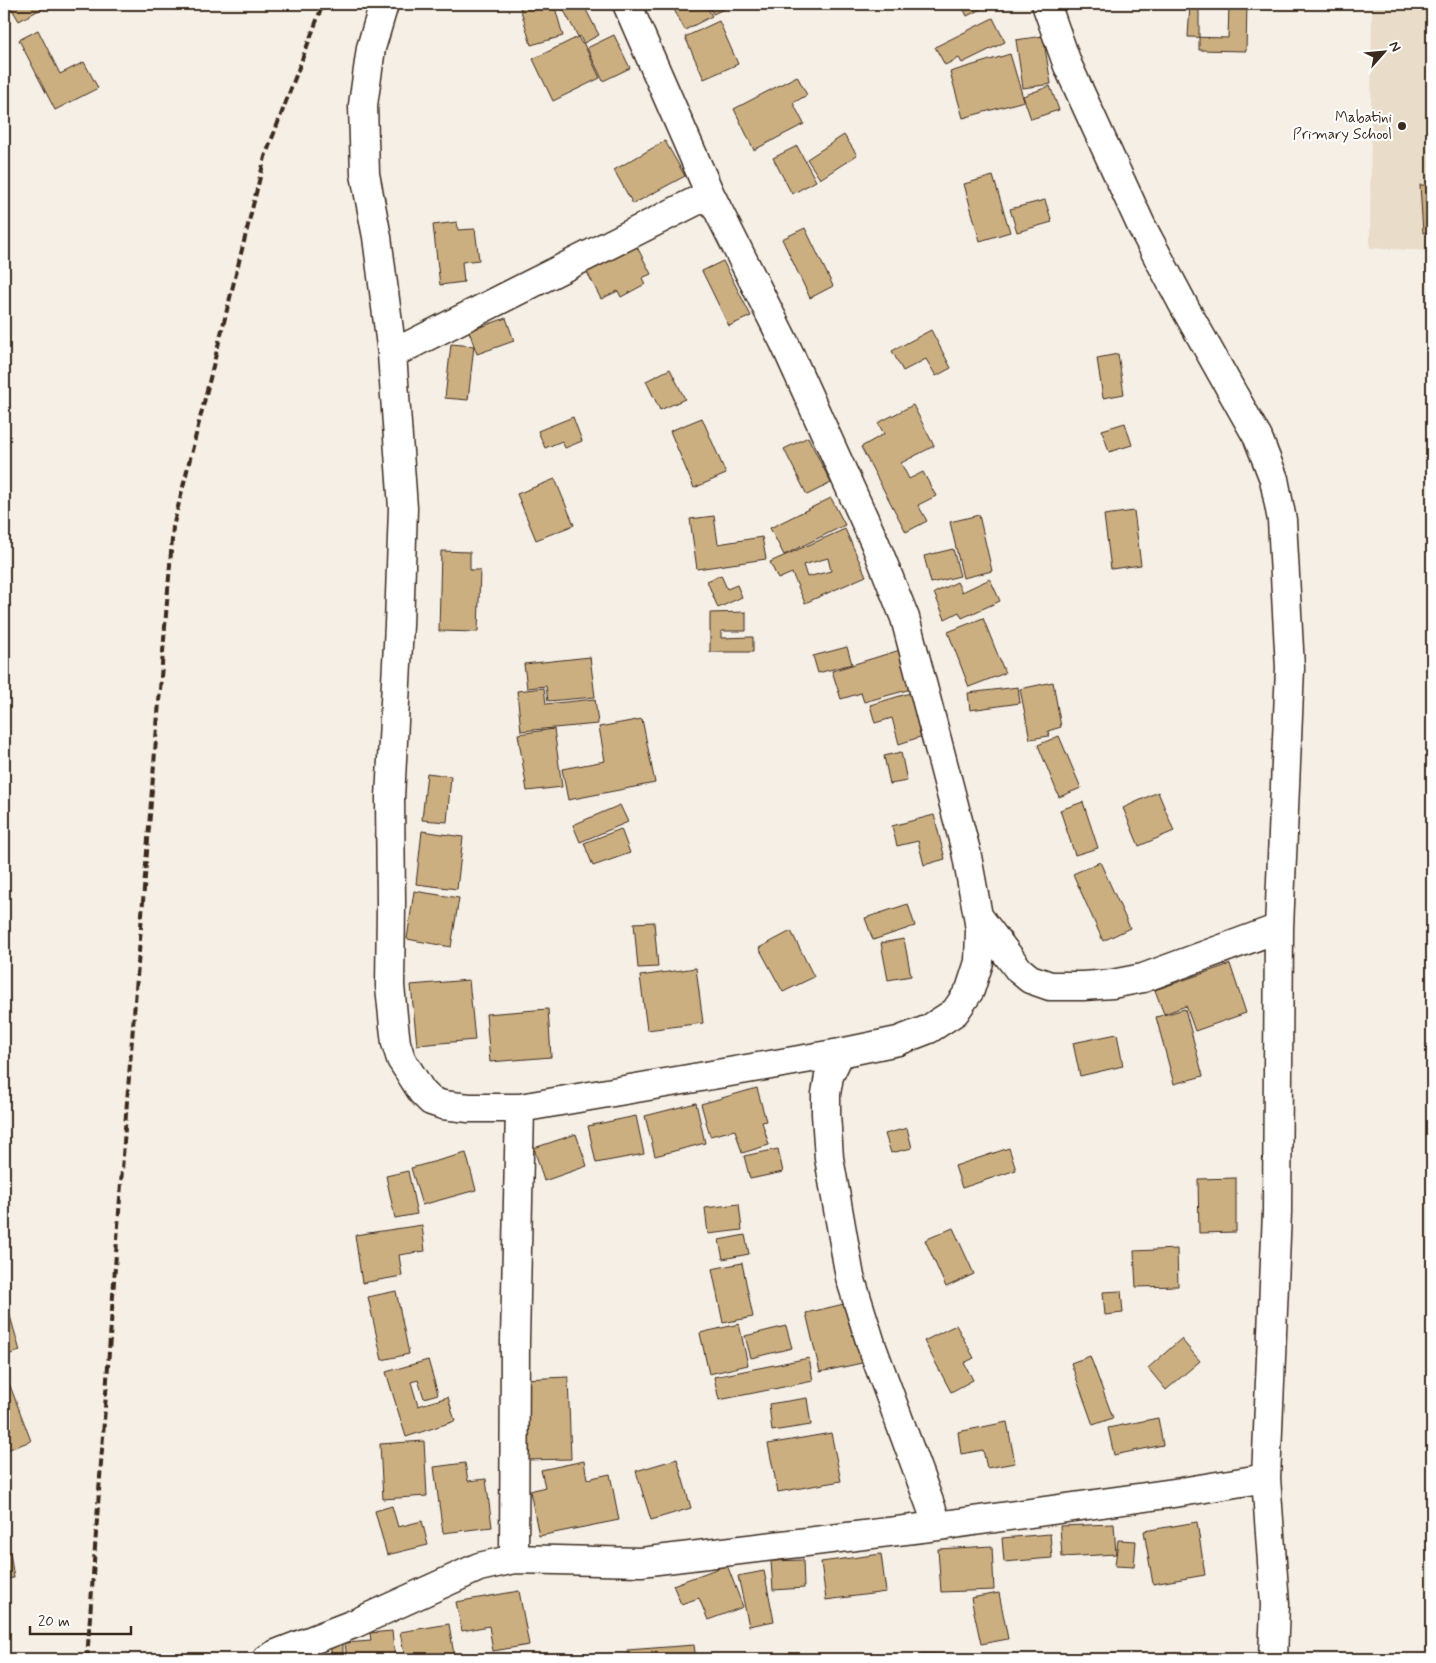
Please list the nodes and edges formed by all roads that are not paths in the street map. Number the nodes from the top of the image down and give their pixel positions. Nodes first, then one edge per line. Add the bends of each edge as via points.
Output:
1 (384, 4) edge
2 (627, 4) edge
3 (1046, 4) edge
4 (710, 194) junction
5 (392, 354) junction
6 (978, 916) junction
7 (1279, 928) junction
8 (840, 1053) junction
9 (520, 1108) junction
10 (1266, 1478) junction
11 (938, 1526) junction
12 (514, 1559) junction
13 (267, 1659) edge
14 (1273, 1659) edge

1 - 5 street via 371,48 363,105 365,174 377,237
2 - 4 street
3 - 7 street via 1068,66 1141,224 1250,421 1274,478 1282,520 1290,668
4 - 5 street
4 - 6 street via 784,342 876,543 905,618 966,851
5 - 9 street via 403,508 390,798 390,986 396,1043 401,1059 431,1101 469,1108
6 - 7 street via 1019,970 1030,979 1050,986 1112,984 1143,978
6 - 8 street via 979,962 970,990 955,1012 929,1029 898,1041
7 - 10 street via 1277,1212
8 - 9 street
8 - 11 street via 830,1076 826,1114 829,1158 850,1277 872,1347
9 - 12 street
10 - 11 street
10 - 14 street via 1275,1604
11 - 12 street via 641,1562
12 - 13 street via 479,1567

